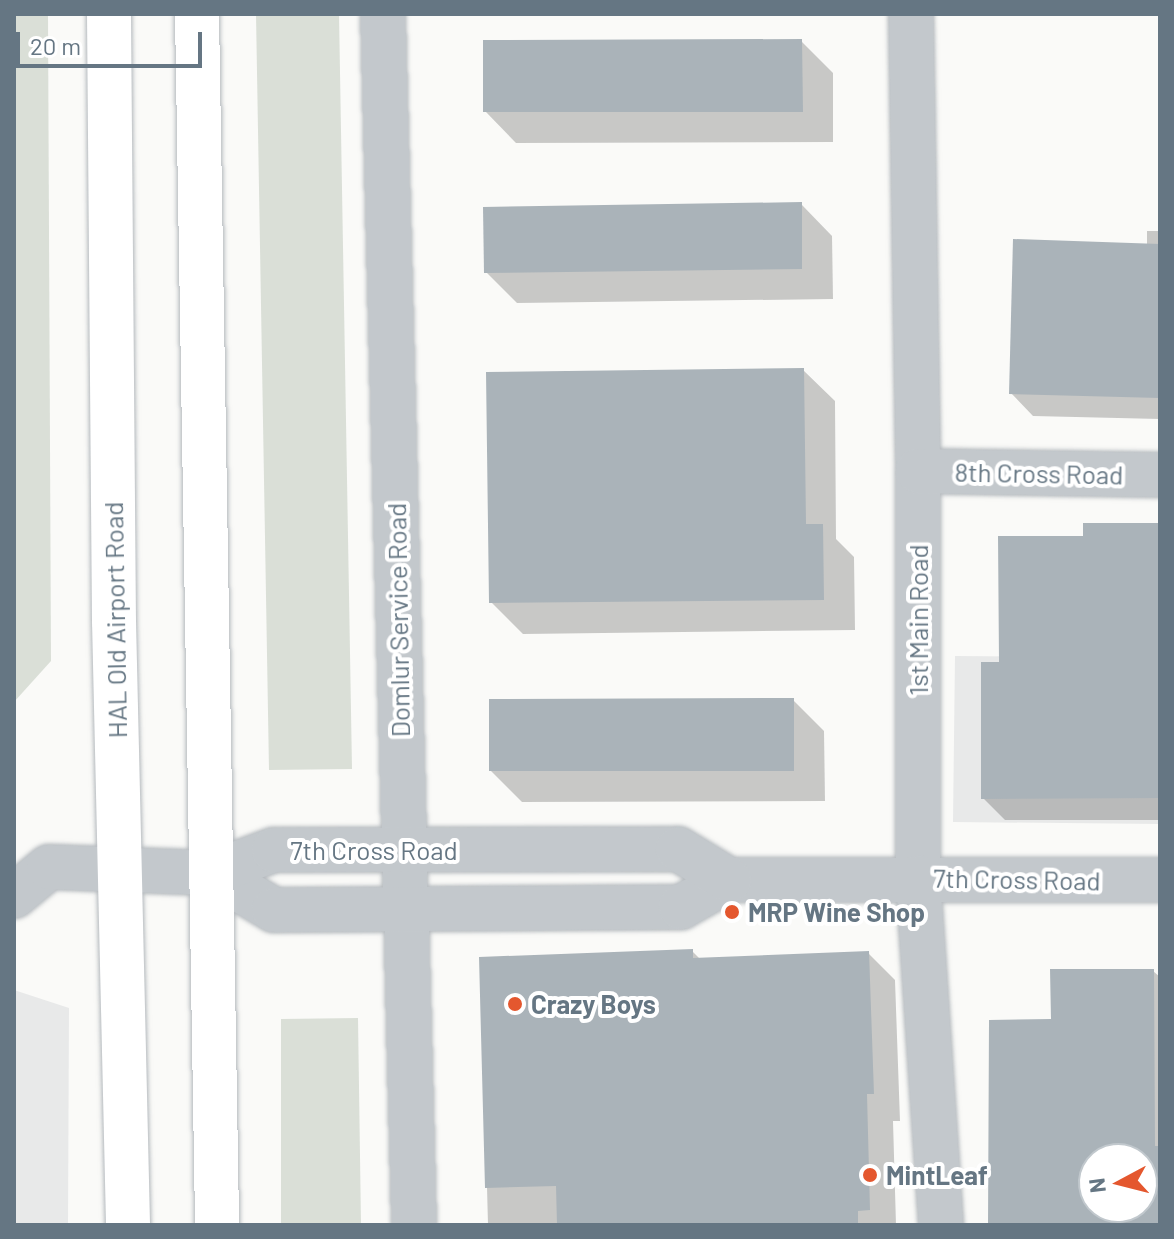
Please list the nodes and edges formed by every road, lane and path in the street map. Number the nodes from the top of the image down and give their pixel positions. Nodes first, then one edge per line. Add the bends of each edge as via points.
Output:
1 (109, 14) edge
2 (197, 14) edge
3 (383, 14) edge
4 (911, 14) edge
5 (918, 471) junction
6 (1160, 475) edge
7 (403, 850) junction
8 (120, 869) junction
9 (212, 873) junction
10 (918, 878) junction
11 (729, 880) junction
12 (1160, 880) edge
13 (14, 896) edge
14 (405, 908) junction
15 (128, 1225) edge
16 (217, 1225) edge
17 (414, 1225) edge
18 (941, 1225) edge

1 - 8 main road, HAL Old Airport Road
2 - 9 main road
3 - 7 street, Domlur Service Road
4 - 5 street, 1st Main Road
5 - 6 street, 8th Cross Road
5 - 10 street, 1st Main Road
7 - 9 street, 7th Cross Road via 274,850
7 - 11 street, 7th Cross Road via 678,849
7 - 14 street, Domlur Service Road
8 - 9 street
8 - 13 street via 49,867
8 - 15 main road, HAL Old Airport Road
9 - 14 street, 7th Cross Road via 274,910
9 - 16 main road
10 - 11 street, 7th Cross Road
10 - 12 street, 7th Cross Road
10 - 18 street, 1st Main Road
11 - 14 street, 7th Cross Road via 681,907
14 - 17 street, Domlur Service Road

